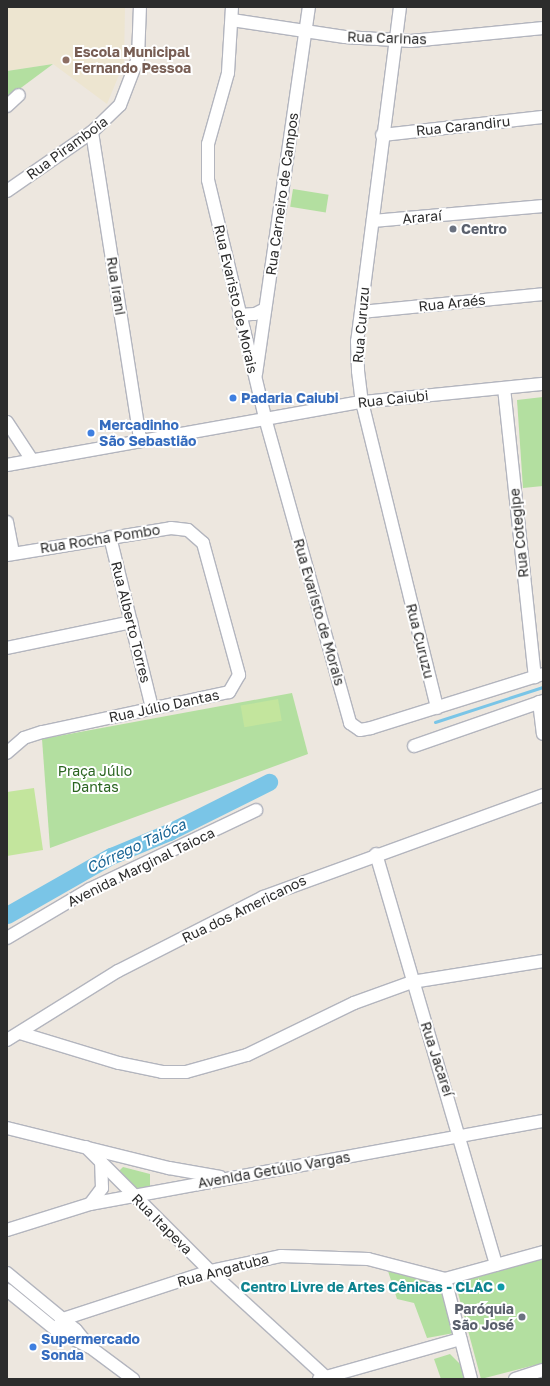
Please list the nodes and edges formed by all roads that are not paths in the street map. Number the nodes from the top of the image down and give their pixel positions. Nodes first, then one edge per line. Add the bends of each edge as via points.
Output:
1 (140, 7) edge
2 (232, 7) edge
3 (309, 7) edge
4 (400, 7) edge
5 (232, 20) junction
6 (543, 28) edge
7 (306, 31) junction
8 (395, 40) junction
9 (19, 96) dead end
10 (7, 106) edge
11 (543, 117) edge
12 (92, 132) junction
13 (382, 135) junction
14 (7, 191) edge
15 (543, 206) edge
16 (373, 221) junction
17 (543, 294) edge
18 (265, 309) junction
19 (361, 312) junction
20 (240, 321) junction
21 (263, 325) junction
22 (255, 381) junction
23 (543, 384) edge
24 (504, 388) junction
25 (362, 402) junction
26 (264, 418) junction
27 (7, 422) edge
28 (140, 440) junction
29 (32, 460) junction
30 (7, 465) edge
31 (7, 522) edge
32 (193, 532) joint
33 (110, 537) junction
34 (10, 554) edge
35 (131, 622) junction
36 (7, 648) edge
37 (539, 675) edge
38 (541, 702) edge
39 (152, 708) junction
40 (437, 708) junction
41 (543, 734) edge
42 (414, 746) dead end
43 (7, 753) edge
44 (543, 795) edge
45 (256, 810) dead end
46 (376, 854) junction
47 (7, 938) edge
48 (543, 961) edge
49 (412, 982) junction
50 (20, 1033) junction
51 (7, 1040) edge
52 (543, 1121) edge
53 (7, 1128) edge
54 (461, 1136) junction
55 (86, 1147) junction
56 (101, 1162) junction
57 (229, 1178) junction
58 (134, 1196) junction
59 (90, 1204) junction
60 (7, 1230) edge
61 (543, 1252) edge
62 (496, 1265) junction
63 (210, 1271) junction
64 (7, 1273) edge
65 (445, 1279) junction
66 (7, 1290) edge
67 (60, 1324) junction
68 (460, 1339) junction
69 (543, 1370) edge
70 (532, 1376) edge
71 (324, 1378) edge
72 (133, 1379) edge
73 (472, 1379) edge
74 (515, 1379) edge

1 - 12 street, Rua Piramboia via 133,76 120,105
2 - 5 street, Rua Evaristo de Morais
3 - 7 street, Rua Carneiro de Campos
4 - 8 street, Rua Curuzu
5 - 7 street, Rua Carinas
5 - 20 street, Rua Evaristo de Morais via 228,74 208,144 206,168
6 - 8 street, Rua Carinas
7 - 8 street, Rua Carinas
7 - 18 street, Rua Carneiro de Campos
8 - 13 street, Rua Curuzu
9 - 10 street
11 - 13 street, Rua Carandiru
12 - 14 street, Rua Piramboia
12 - 28 street, Rua Irani
13 - 16 street, Rua Curuzu
15 - 16 street, Araraí
16 - 19 street, Rua Curuzu
17 - 19 street, Rua Araés
18 - 20 street
18 - 21 street, Rua Carneiro de Campos
19 - 25 street, Rua Curuzu via 357,341
20 - 21 street
20 - 22 street, Rua Evaristo de Morais
21 - 22 street, Rua Carneiro de Campos
22 - 26 street, Rua Evaristo de Morais
23 - 24 street, Rua Caiubi
24 - 25 street, Rua Caiubi
24 - 37 street, Rua Cotegipe
25 - 26 street, Rua Caiubi
25 - 40 street, Rua Curuzu
26 - 28 street, Rua Caiubi
26 - 40 street, Rua Evaristo de Morais via 352,726 371,728
27 - 29 street
28 - 29 street, Rua Caiubi
29 - 30 street, Rua Caiubi
31 - 34 street
32 - 33 street, Rua Rocha Pombo via 176,527
32 - 39 street, Rua Júlio Dantas via 203,543 238,679 229,692
33 - 34 street, Rua Rocha Pombo
33 - 35 street, Rua Alberto Torres
35 - 36 street
35 - 39 street, Rua Alberto Torres
37 - 40 street
38 - 41 street
38 - 42 street
39 - 43 street, Rua Júlio Dantas via 32,735
44 - 46 street, Rua dos Americanos
45 - 47 street, Avenida Marginal Taioca via 90,889
46 - 49 street, Rua Jacareí
46 - 50 street, Rua dos Americanos via 263,897 118,971
48 - 49 street
49 - 50 street via 354,1003 247,1055 186,1072 162,1072 119,1063
49 - 54 street, Rua Jacareí
50 - 51 street, Rua dos Americanos
52 - 54 street, Avenida Getúlio Vargas
53 - 55 street
54 - 57 street, Avenida Getúlio Vargas
54 - 62 street, Rua Jacareí
55 - 56 street, Rua Itapeva
55 - 57 street via 169,1168
56 - 58 street, Rua Itapeva
56 - 59 street via 102,1188
57 - 58 street, Avenida Getúlio Vargas
58 - 59 street, Avenida Getúlio Vargas
58 - 63 street, Rua Itapeva
59 - 60 street, Avenida Getúlio Vargas
61 - 62 street
62 - 65 street
63 - 65 street, Rua Angatuba via 255,1260 321,1255 368,1259
63 - 67 street, Rua Angatuba
63 - 71 street, Rua Itapeva
64 - 67 street
65 - 68 street
66 - 67 street
67 - 72 street
68 - 71 street
68 - 73 street
69 - 70 street
70 - 74 street

